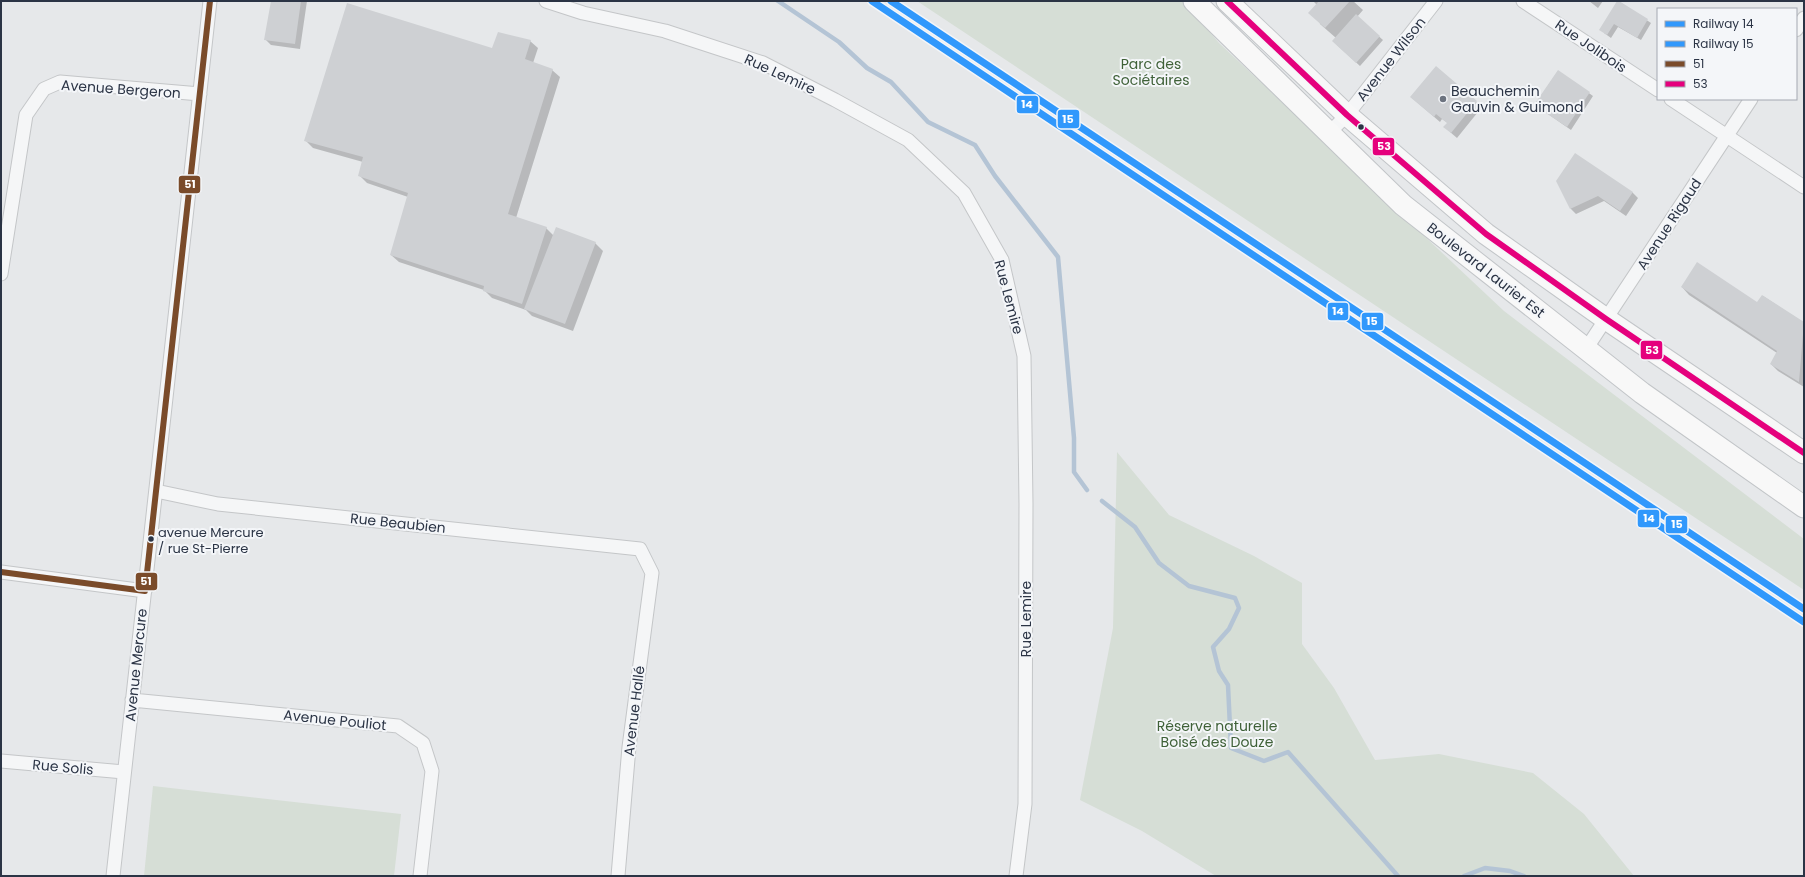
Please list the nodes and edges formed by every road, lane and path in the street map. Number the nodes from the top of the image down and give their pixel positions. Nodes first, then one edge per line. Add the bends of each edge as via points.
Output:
1 (210, 1) edge
2 (546, 1) edge
3 (1194, 1) edge
4 (1227, 1) edge
5 (1436, 1) edge
6 (1523, 1) edge
7 (1804, 18) edge
8 (1797, 28) edge
9 (1657, 89) edge
10 (200, 94) junction
11 (1672, 100) edge
12 (1749, 100) edge
13 (1347, 115) junction
14 (1330, 133) junction
15 (1726, 136) junction
16 (1804, 188) edge
17 (1, 274) edge
18 (1606, 319) junction
19 (1586, 349) junction
20 (1804, 453) edge
21 (156, 491) junction
22 (1804, 507) edge
23 (640, 549) joint
24 (1, 572) edge
25 (144, 591) junction
26 (132, 700) junction
27 (1, 761) edge
28 (124, 772) junction
29 (113, 876) edge
30 (420, 876) edge
31 (618, 876) edge
32 (1016, 876) edge

1 - 10 street, Avenue Mercure
2 - 32 street, Rue Lemire via 583,13 665,31 763,63 908,140 964,193 1002,260 1024,356 1025,804
3 - 14 main road, Boulevard Laurier Est
4 - 13 main road, Boulevard Laurier Est
5 - 13 street, Avenue Wilson
6 - 9 street, Rue Jolibois
7 - 8 street
10 - 17 street, Avenue Bergeron via 60,82 44,89 26,115
10 - 21 street, Avenue Mercure
11 - 15 street
12 - 15 street, Avenue Rigaud
13 - 14 street, Avenue Wilson
13 - 18 main road, Boulevard Laurier Est via 1486,234
14 - 19 main road, Boulevard Laurier Est via 1403,205
15 - 16 street
15 - 18 street, Avenue Rigaud
18 - 19 street, Avenue Rigaud
18 - 20 main road, Boulevard Laurier Est
19 - 22 main road, Boulevard Laurier Est via 1642,393
21 - 23 street, Rue Beaubien via 218,504
21 - 25 street, Avenue Mercure
23 - 31 street, Avenue Hallé via 652,573 629,747
24 - 25 street
25 - 26 street, Avenue Mercure
26 - 28 street, Avenue Mercure
26 - 30 street, Avenue Pouliot via 398,726 423,743 432,771
27 - 28 street, Rue Solis
28 - 29 street, Avenue Mercure

